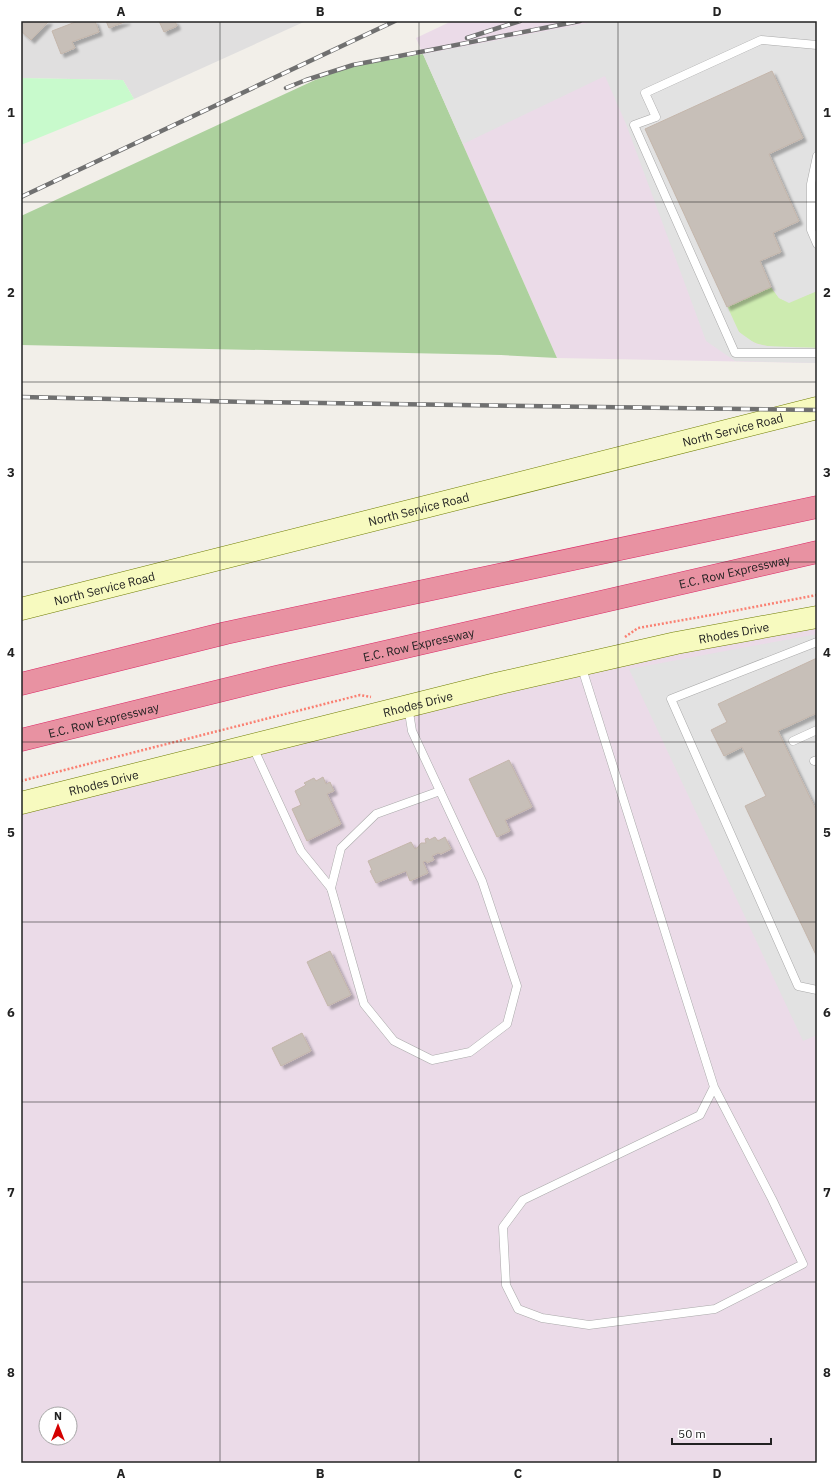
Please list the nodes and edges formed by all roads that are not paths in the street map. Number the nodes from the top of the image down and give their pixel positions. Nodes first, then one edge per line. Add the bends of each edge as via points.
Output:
1 (817, 45) edge
2 (817, 156) edge
3 (817, 244) edge
4 (817, 353) edge
5 (817, 408) edge
6 (817, 507) edge
7 (817, 552) edge
8 (21, 609) edge
9 (817, 617) edge
10 (817, 642) edge
11 (581, 665) junction
12 (21, 684) edge
13 (408, 706) junction
14 (817, 730) edge
15 (21, 740) edge
16 (793, 741) dead end
17 (252, 745) junction
18 (440, 791) junction
19 (21, 803) edge
20 (330, 888) junction
21 (817, 990) edge
22 (714, 1087) junction

1 - 4 lane via 761,40 645,93 656,117 634,125 735,353
2 - 3 lane via 811,184 811,230
5 - 8 street, North Service Road
6 - 12 highway via 226,633
7 - 15 highway, E.C. Row Expressway via 276,677
9 - 11 street, Rhodes Drive via 676,643
10 - 21 lane via 671,699 798,986
11 - 13 street, Rhodes Drive
11 - 22 lane
13 - 17 street, Rhodes Drive
13 - 18 lane via 412,731
14 - 16 lane
17 - 19 street, Rhodes Drive
17 - 20 lane via 301,852
18 - 20 lane via 376,814 341,848
18 - 20 lane via 482,881 517,986 507,1024 470,1052 432,1060 394,1041 364,1004
22 - 22 lane via 700,1114 523,1200 503,1227 506,1285 518,1310 542,1318 589,1325 716,1310 803,1264

